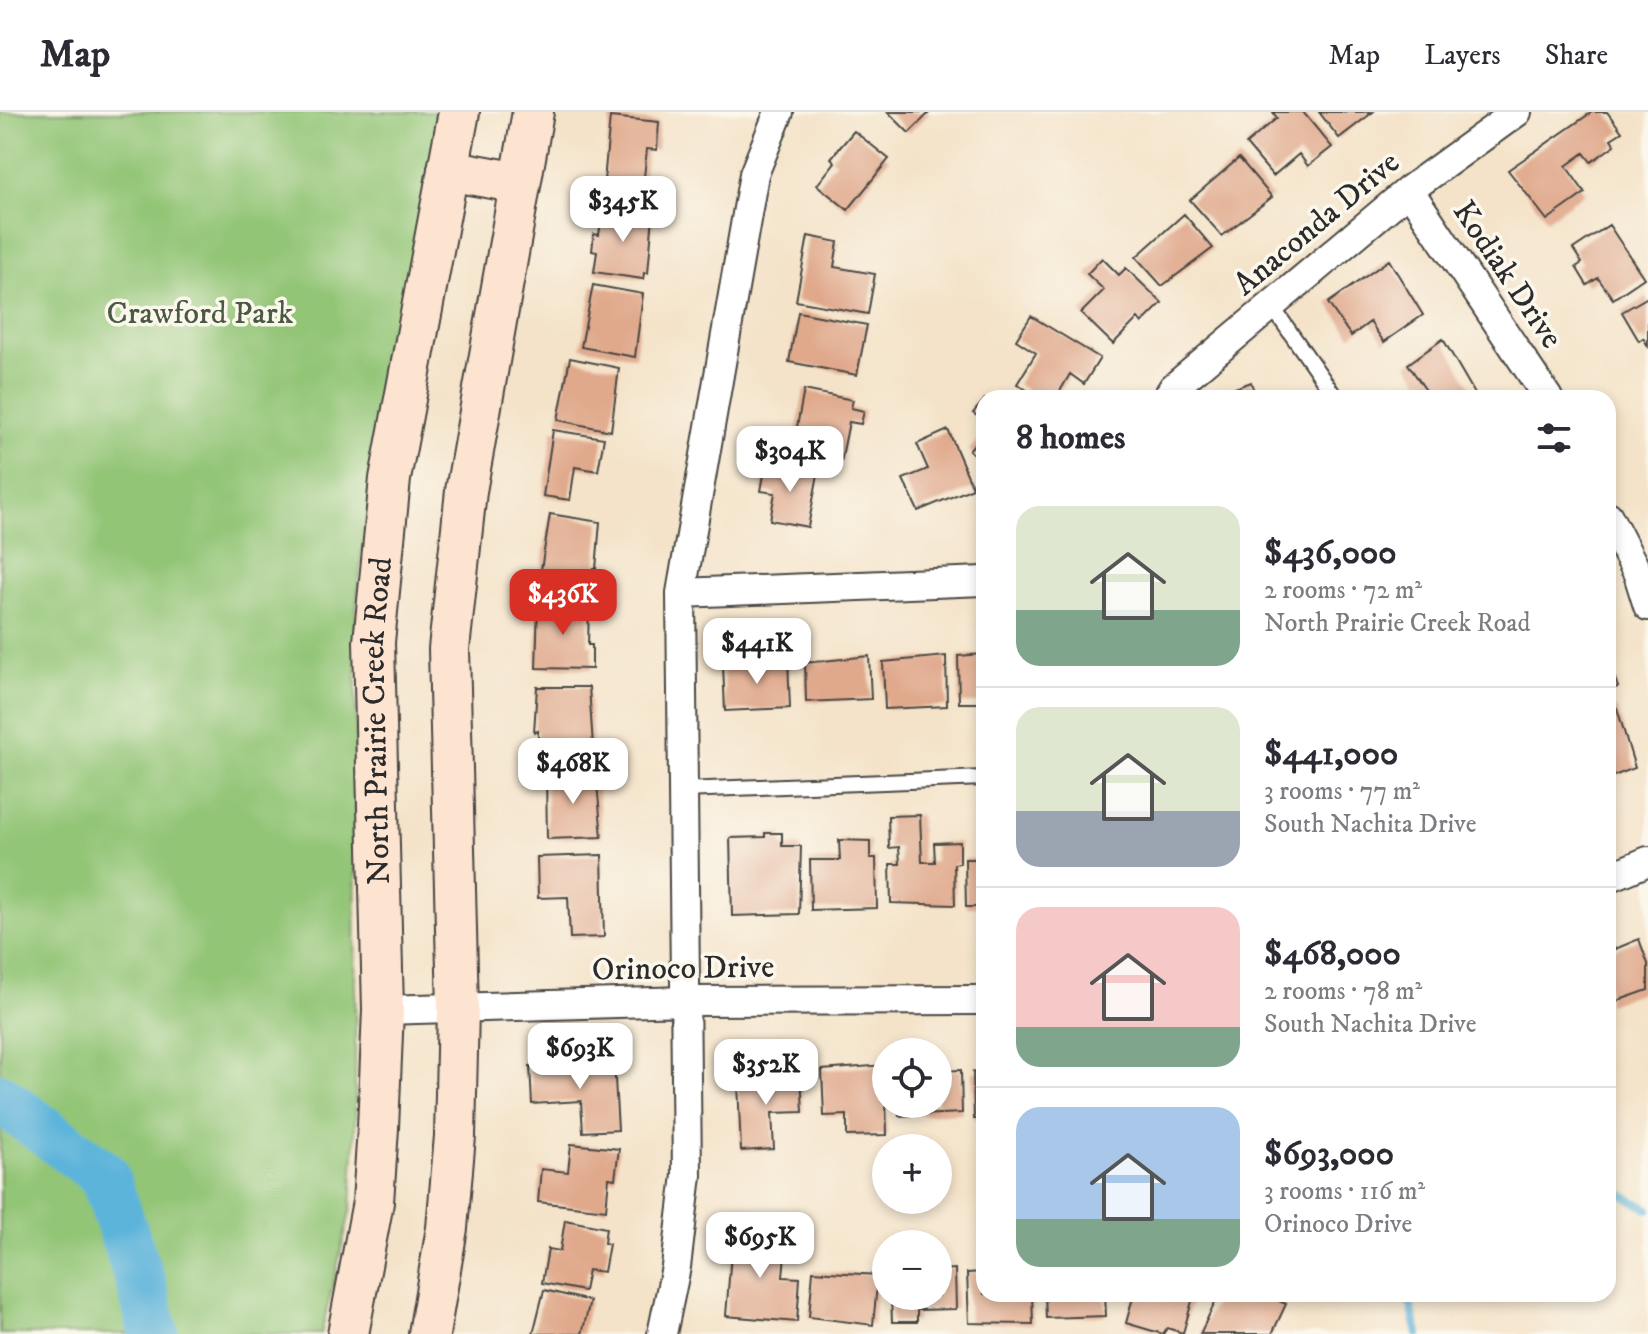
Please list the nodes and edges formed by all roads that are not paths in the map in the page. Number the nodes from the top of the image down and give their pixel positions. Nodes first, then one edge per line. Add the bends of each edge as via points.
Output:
1 (459, 112) edge
2 (533, 112) edge
3 (779, 112) edge
4 (1517, 112) edge
5 (448, 170) junction
6 (520, 183) junction
7 (1409, 190) junction
8 (1271, 305) junction
9 (1172, 390) edge
10 (1330, 390) edge
11 (1543, 390) edge
12 (1616, 531) edge
13 (976, 581) edge
14 (681, 593) junction
15 (1648, 606) edge
16 (976, 778) edge
17 (683, 790) junction
18 (1648, 861) edge
19 (1616, 875) edge
20 (976, 1000) edge
21 (686, 1001) junction
22 (458, 1009) junction
23 (383, 1010) junction
24 (348, 1334) edge
25 (429, 1334) edge
26 (662, 1334) edge

1 - 5 main road, North Prairie Creek Road
2 - 6 main road, North Prairie Creek Road
3 - 14 street via 754,174
4 - 7 street, Anaconda Drive
5 - 6 main road
5 - 23 main road, North Prairie Creek Road via 390,479 374,642
6 - 22 main road, North Prairie Creek Road via 466,491 449,649
7 - 8 street, Anaconda Drive
7 - 11 street, Kodiak Drive
8 - 9 street, Anaconda Drive
8 - 10 lane
12 - 15 street
13 - 14 street
14 - 17 street
16 - 17 lane
17 - 21 street
18 - 19 street
20 - 21 street, Orinoco Drive
21 - 22 street, Orinoco Drive
21 - 26 street via 687,1175
22 - 23 street, Orinoco Drive
22 - 25 main road, North Prairie Creek Road via 447,1228
23 - 24 main road, North Prairie Creek Road via 373,1202

